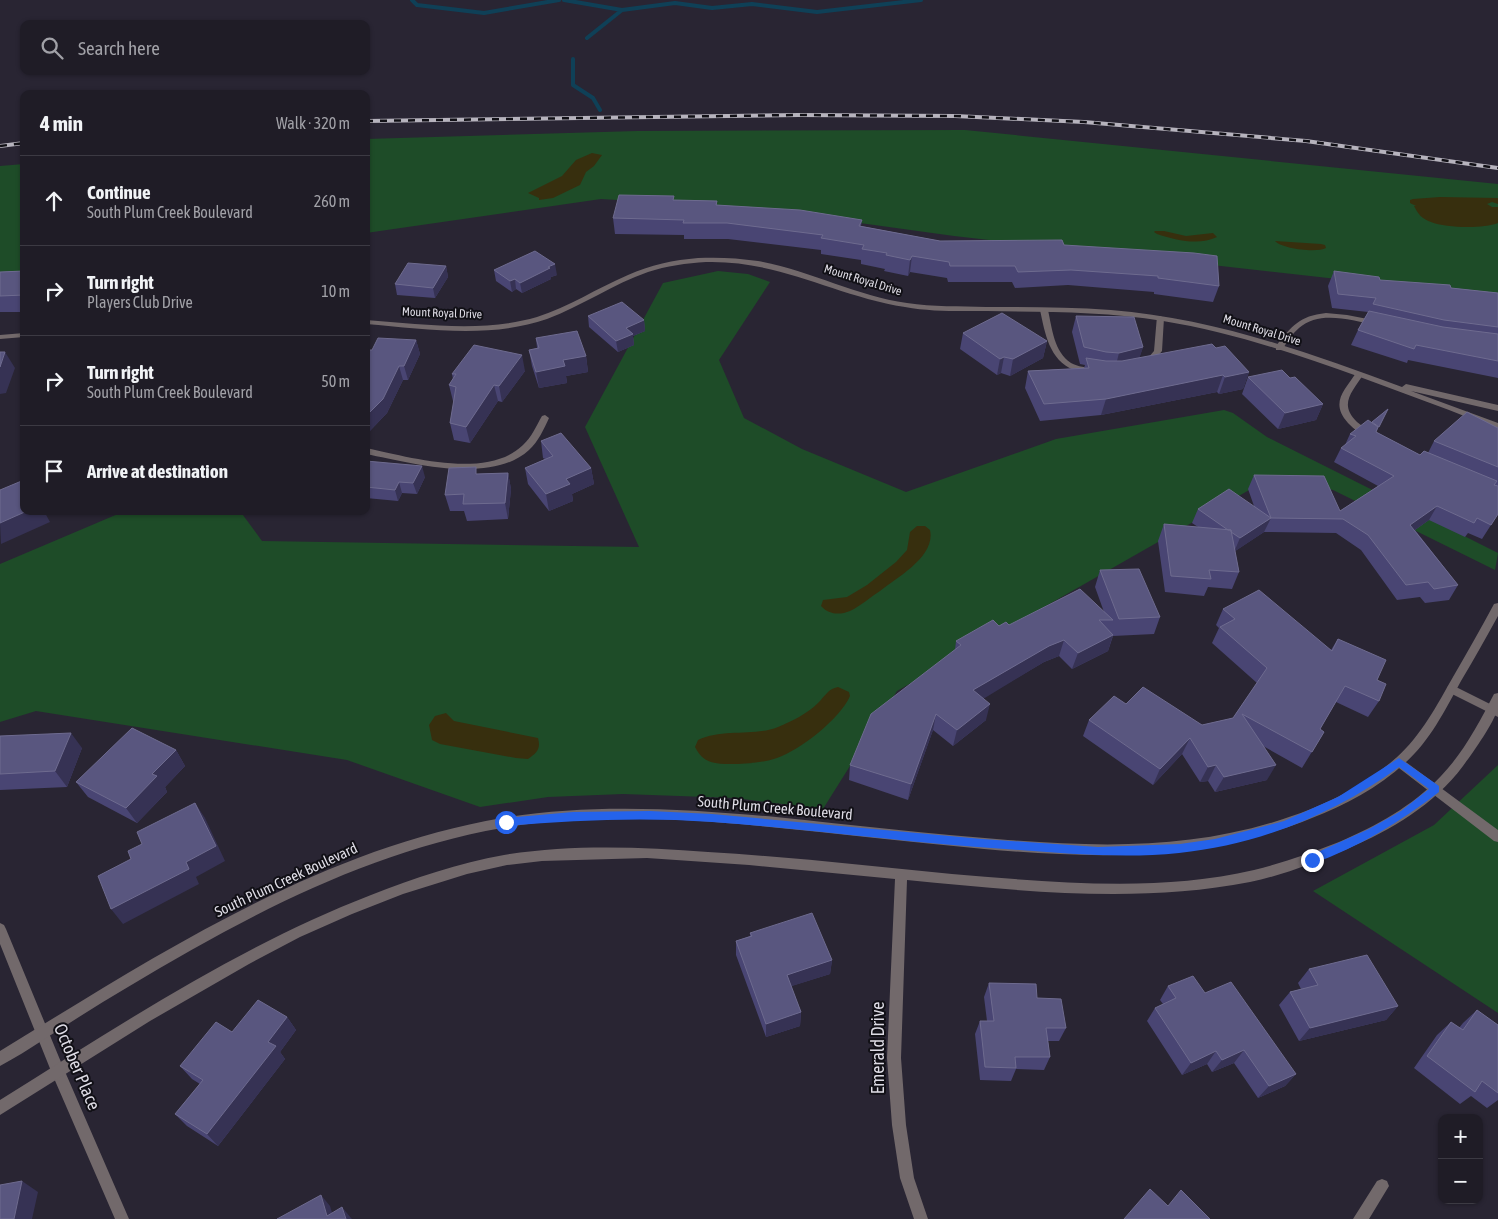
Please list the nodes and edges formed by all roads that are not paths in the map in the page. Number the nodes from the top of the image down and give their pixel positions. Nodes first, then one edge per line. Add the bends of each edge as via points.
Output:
1 (1044, 310) junction
2 (1160, 318) junction
3 (370, 322) edge
4 (1380, 324) edge
5 (20, 336) edge
6 (0, 337) edge
7 (1279, 348) junction
8 (1141, 367) edge
9 (1100, 372) edge
10 (1359, 375) junction
11 (1498, 408) edge
12 (545, 418) dead end
13 (1498, 426) edge
14 (1377, 441) edge
15 (370, 452) edge
16 (1498, 606) edge
17 (1452, 689) junction
18 (1498, 698) edge
19 (1495, 711) edge
20 (1399, 762) junction
21 (1436, 789) junction
22 (1498, 837) edge
23 (900, 874) junction
24 (0, 928) edge
25 (43, 1033) junction
26 (0, 1059) edge
27 (58, 1072) junction
28 (0, 1108) edge
29 (1382, 1186) dead end
30 (122, 1219) edge
31 (920, 1219) edge
32 (1360, 1219) edge

1 - 2 street, Mount Royal Drive
1 - 3 street, Mount Royal Drive via 901,305 779,267 747,260 717,259 655,267 553,313 514,325 464,329
1 - 9 street via 1055,352 1065,364
2 - 7 street, Mount Royal Drive
2 - 8 street via 1158,351 1149,364
4 - 7 street via 1318,316 1301,323
5 - 6 street
7 - 10 street, Mount Royal Drive
10 - 11 street, Mount Royal Drive
10 - 13 street, Mount Royal Drive
10 - 14 street via 1343,400 1345,413 1355,426
12 - 15 street via 536,437 521,452 488,465 451,467
16 - 17 street, South Plum Creek Boulevard
17 - 19 street
17 - 20 street, South Plum Creek Boulevard via 1436,718
18 - 19 street
19 - 21 street
20 - 21 street
20 - 25 street, South Plum Creek Boulevard via 1341,800 1286,825 1180,849 1098,851 650,815 537,818 477,827 370,860 283,896 191,943
21 - 22 street
21 - 23 street via 1404,813 1342,848 1273,871 1204,886 1105,890
23 - 27 street via 647,853 537,857 482,865 379,897 296,932 209,979
23 - 31 street, Emerald Drive via 894,1058 907,1178
24 - 25 street, October Place
25 - 26 street, South Plum Creek Boulevard
25 - 27 street, October Place
27 - 28 street
27 - 30 street, October Place
29 - 32 street

